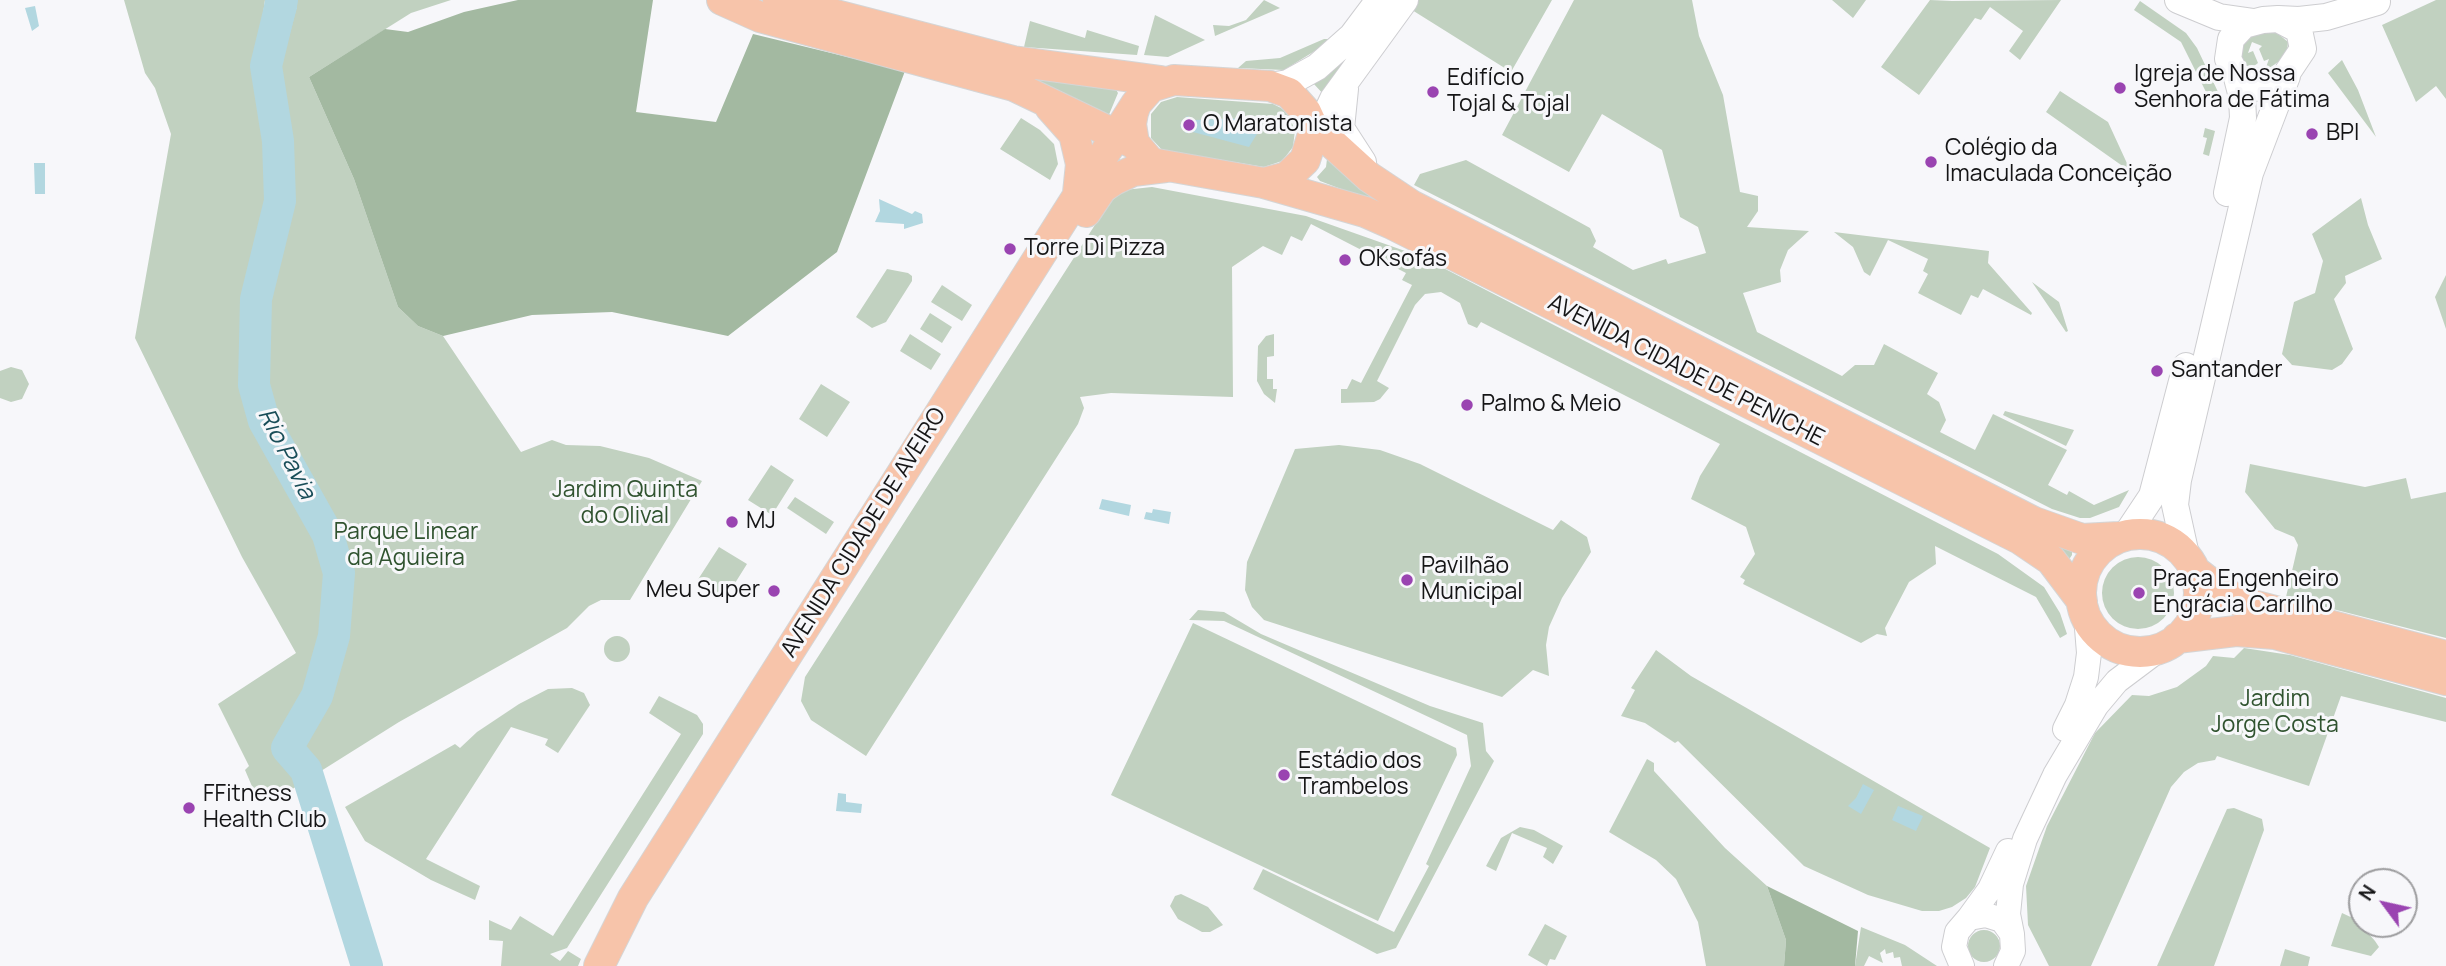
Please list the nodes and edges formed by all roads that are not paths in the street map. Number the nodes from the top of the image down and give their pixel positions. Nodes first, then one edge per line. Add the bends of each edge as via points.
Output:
1 (722, 0) edge
2 (778, 0) edge
3 (1379, 0) edge
4 (1388, 0) edge
5 (1405, 0) edge
6 (2178, 0) edge
7 (2378, 1) edge
8 (2266, 20) junction
9 (1367, 52) junction
10 (2232, 66) junction
11 (2292, 68) junction
12 (1347, 79) junction
13 (1161, 81) junction
14 (1270, 86) junction
15 (1036, 96) junction
16 (1313, 134) junction
17 (1125, 139) junction
18 (1166, 167) junction
19 (1264, 183) junction
20 (1076, 199) junction
21 (1411, 205) junction
22 (1995, 527) junction
23 (2123, 536) junction
24 (2190, 563) junction
25 (2084, 608) junction
26 (2169, 643) junction
27 (2446, 656) edge
28 (2086, 677) junction
29 (2446, 680) edge
30 (1969, 918) junction
31 (2012, 934) junction
32 (2009, 964) edge
33 (598, 966) edge
34 (612, 966) edge
35 (1962, 966) edge

1 - 15 main road via 760,17 992,79
2 - 13 main road via 1013,61
3 - 14 main road via 1352,36 1318,67 1289,83
4 - 9 main road
5 - 9 main road
6 - 8 main road via 2219,17
6 - 10 main road via 2208,29
7 - 8 main road via 2326,17
7 - 11 main road via 2325,35
8 - 10 main road via 2236,31 2231,39
8 - 11 main road via 2299,30 2303,49
9 - 12 main road
10 - 11 main road via 2252,87 2262,88 2281,82
10 - 23 main road via 2243,118 2234,166 2157,482 2146,510
11 - 24 main road via 2261,138 2247,186 2178,480 2175,505
12 - 16 main road
12 - 21 main road via 1339,119 1346,141 1362,162
13 - 14 main road
13 - 17 main road, AVENIDA CIDADE DE AVEIRO via 1136,104
14 - 16 main road, AVENIDA CIDADE DE PENICHE via 1298,100
15 - 17 main road
15 - 20 main road via 1060,115 1074,134 1081,164
16 - 19 main road via 1295,172 1278,182
16 - 21 main road, AVENIDA CIDADE DE PENICHE
17 - 18 main road via 1151,163
17 - 20 main road, AVENIDA CIDADE DE AVEIRO
18 - 19 main road, AVENIDA CIDADE DE PENICHE
18 - 34 main road, AVENIDA CIDADE DE AVEIRO via 1122,175 1097,195 641,911
19 - 22 main road, AVENIDA CIDADE DE PENICHE via 1390,223
20 - 33 main road, AVENIDA CIDADE DE AVEIRO via 633,898
21 - 23 main road, AVENIDA CIDADE DE PENICHE via 2034,522 2082,539
22 - 25 main road, AVENIDA CIDADE DE PENICHE via 2051,560
22 - 28 street via 2033,556 2064,598 2082,639
23 - 24 main road via 2165,539
23 - 25 main road via 2094,556 2084,577
24 - 26 main road via 2199,589 2197,607 2189,624
24 - 27 main road via 2217,588 2241,601
25 - 26 main road via 2092,627 2111,644 2136,652
25 - 28 street via 2090,653
26 - 29 main road via 2236,631 2275,634
26 - 31 street via 2117,681 2096,706 2055,775 2025,839 2011,884 2008,914
28 - 30 street via 2004,861
30 - 31 street via 1992,915
30 - 35 street via 1954,939 1955,955
31 - 32 street

